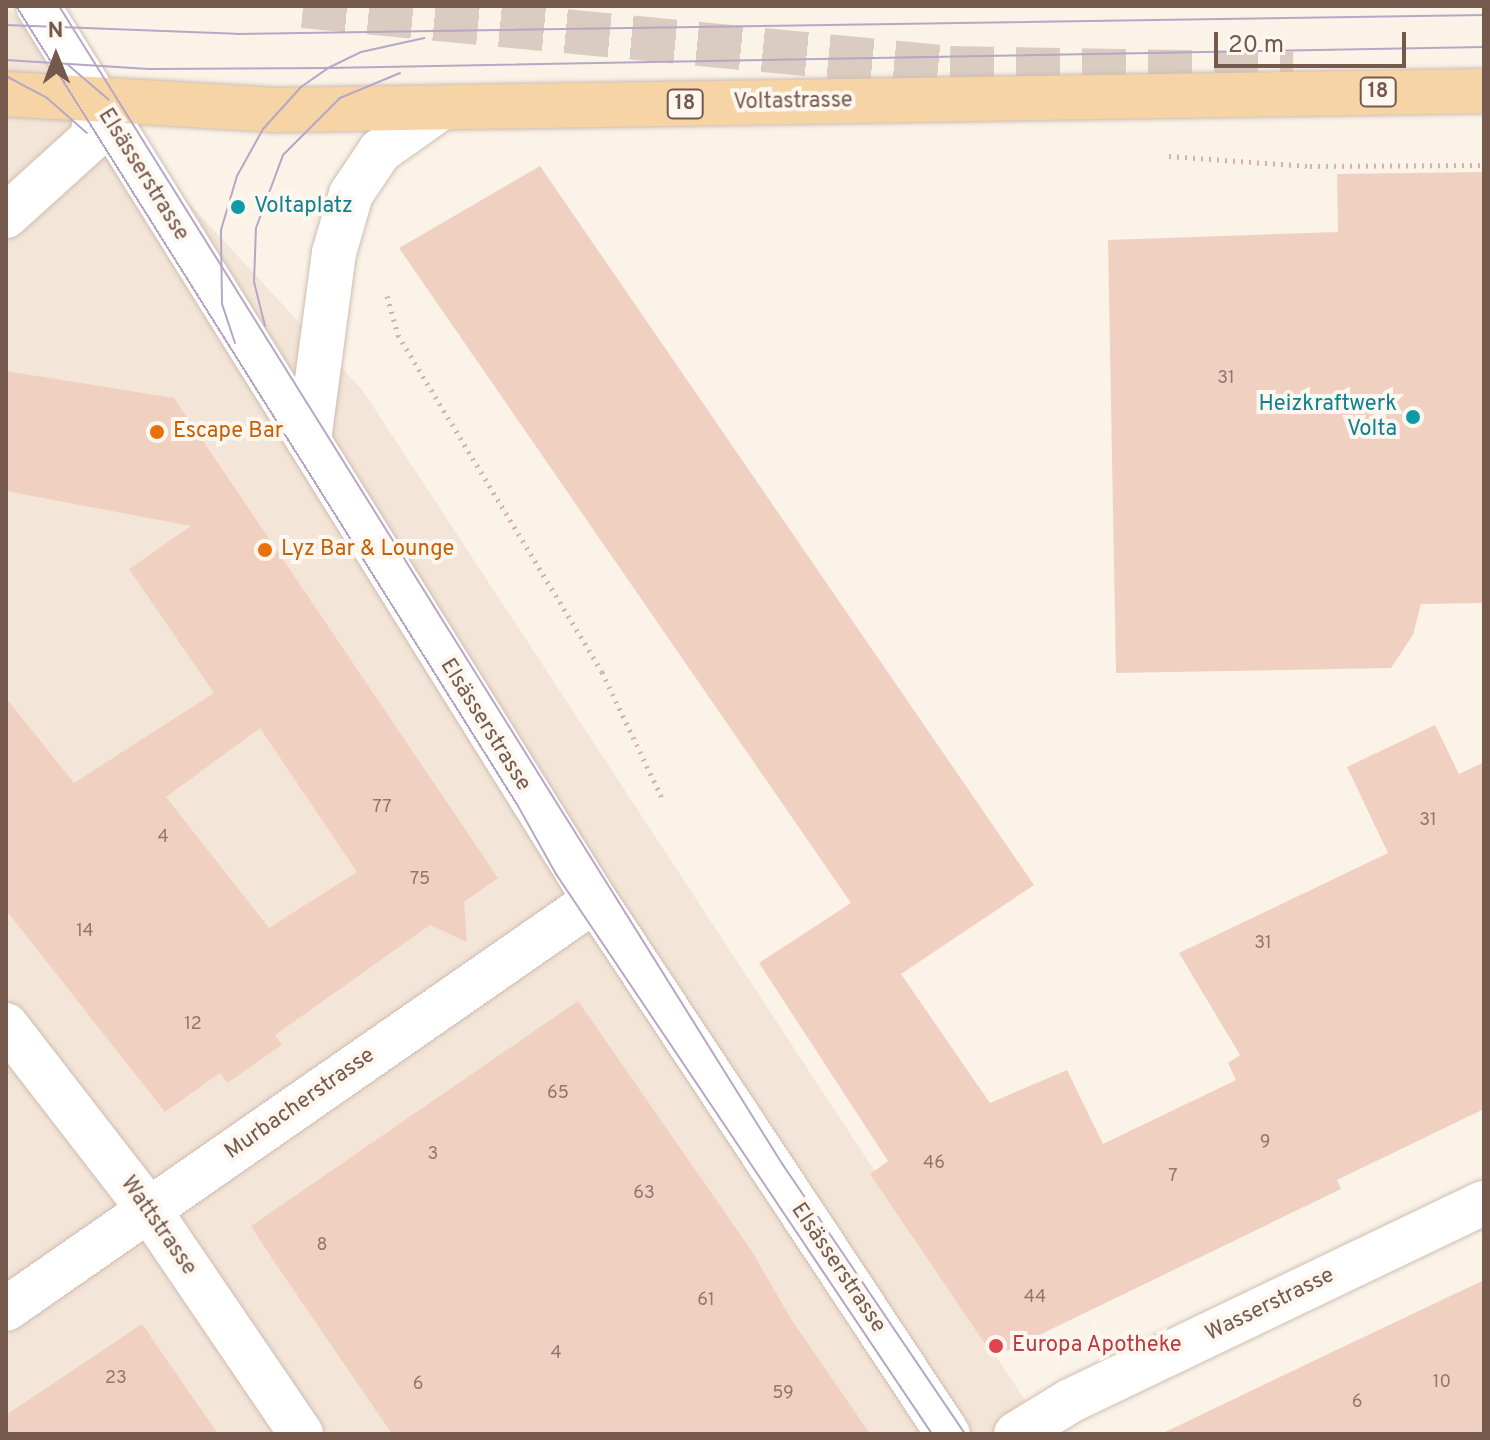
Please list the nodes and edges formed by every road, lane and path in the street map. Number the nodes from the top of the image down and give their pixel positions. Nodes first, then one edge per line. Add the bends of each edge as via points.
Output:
1 (38, 6) edge
2 (1484, 91) edge
3 (6, 94) edge
4 (98, 102) junction
5 (441, 108) junction
6 (6, 216) edge
7 (387, 281) dead end
8 (309, 440) junction
9 (664, 802) dead end
10 (595, 900) junction
11 (6, 1025) edge
12 (1484, 1203) edge
13 (149, 1210) junction
14 (6, 1309) edge
15 (301, 1434) edge
16 (948, 1434) edge
17 (1016, 1434) edge

1 - 4 street, Elsässerstrasse
2 - 5 main road, Voltastrasse / 18
3 - 4 main road, Voltastrasse / 18
4 - 5 main road, Voltastrasse / 18 via 277,110
4 - 6 street via 92,138
4 - 8 street, Elsässerstrasse
5 - 8 street via 380,151 351,194 334,253
7 - 9 path via 398,335 602,672
8 - 10 street, Elsässerstrasse
10 - 13 street, Murbacherstrasse
10 - 16 street, Elsässerstrasse
11 - 13 street, Wattstrasse
12 - 17 street, Wasserstrasse via 1070,1401
13 - 14 street, Murbacherstrasse
13 - 15 street, Wattstrasse

